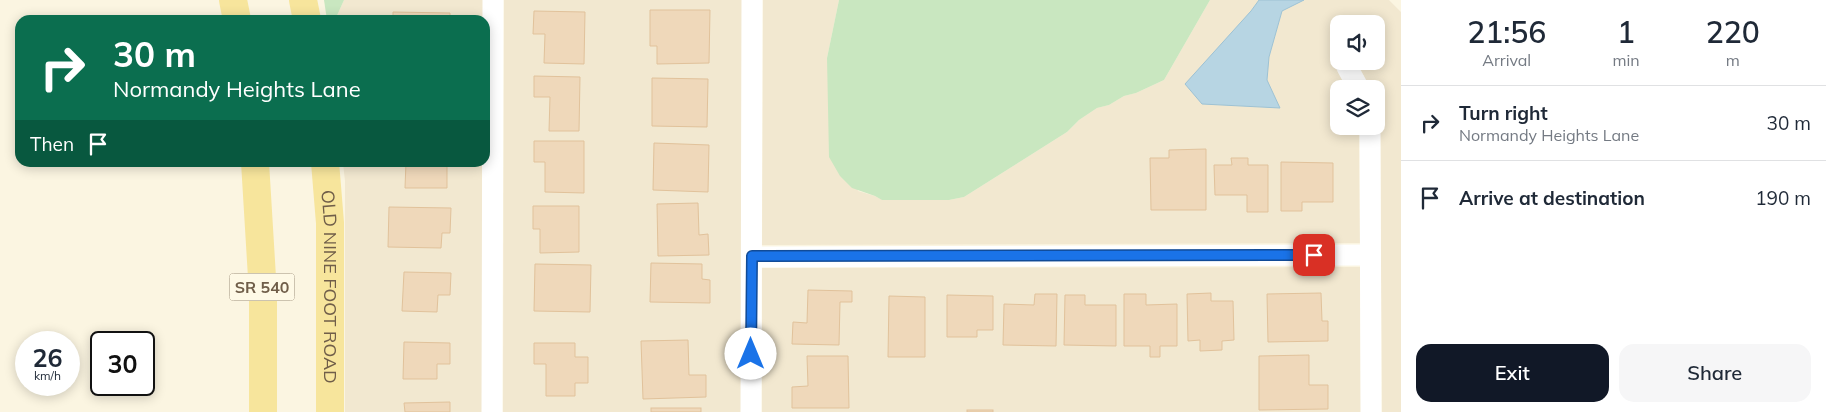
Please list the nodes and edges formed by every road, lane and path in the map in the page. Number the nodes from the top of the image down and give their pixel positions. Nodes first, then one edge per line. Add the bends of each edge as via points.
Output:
1 (234, 0) edge
2 (304, 0) edge
3 (493, 0) edge
4 (752, 0) edge
5 (236, 15) edge
6 (306, 15) edge
7 (1370, 135) edge
8 (255, 167) edge
9 (325, 167) edge
10 (1370, 255) junction
11 (752, 256) junction
12 (263, 412) edge
13 (330, 412) edge
14 (492, 412) edge
15 (751, 412) edge
16 (1372, 412) edge

1 - 5 main road
2 - 6 main road
3 - 14 street
4 - 11 street
7 - 10 street
8 - 12 main road, SR 540 via 263,294
9 - 13 main road, OLD NINE FOOT ROAD via 330,223
10 - 11 street
10 - 16 street
11 - 15 street

